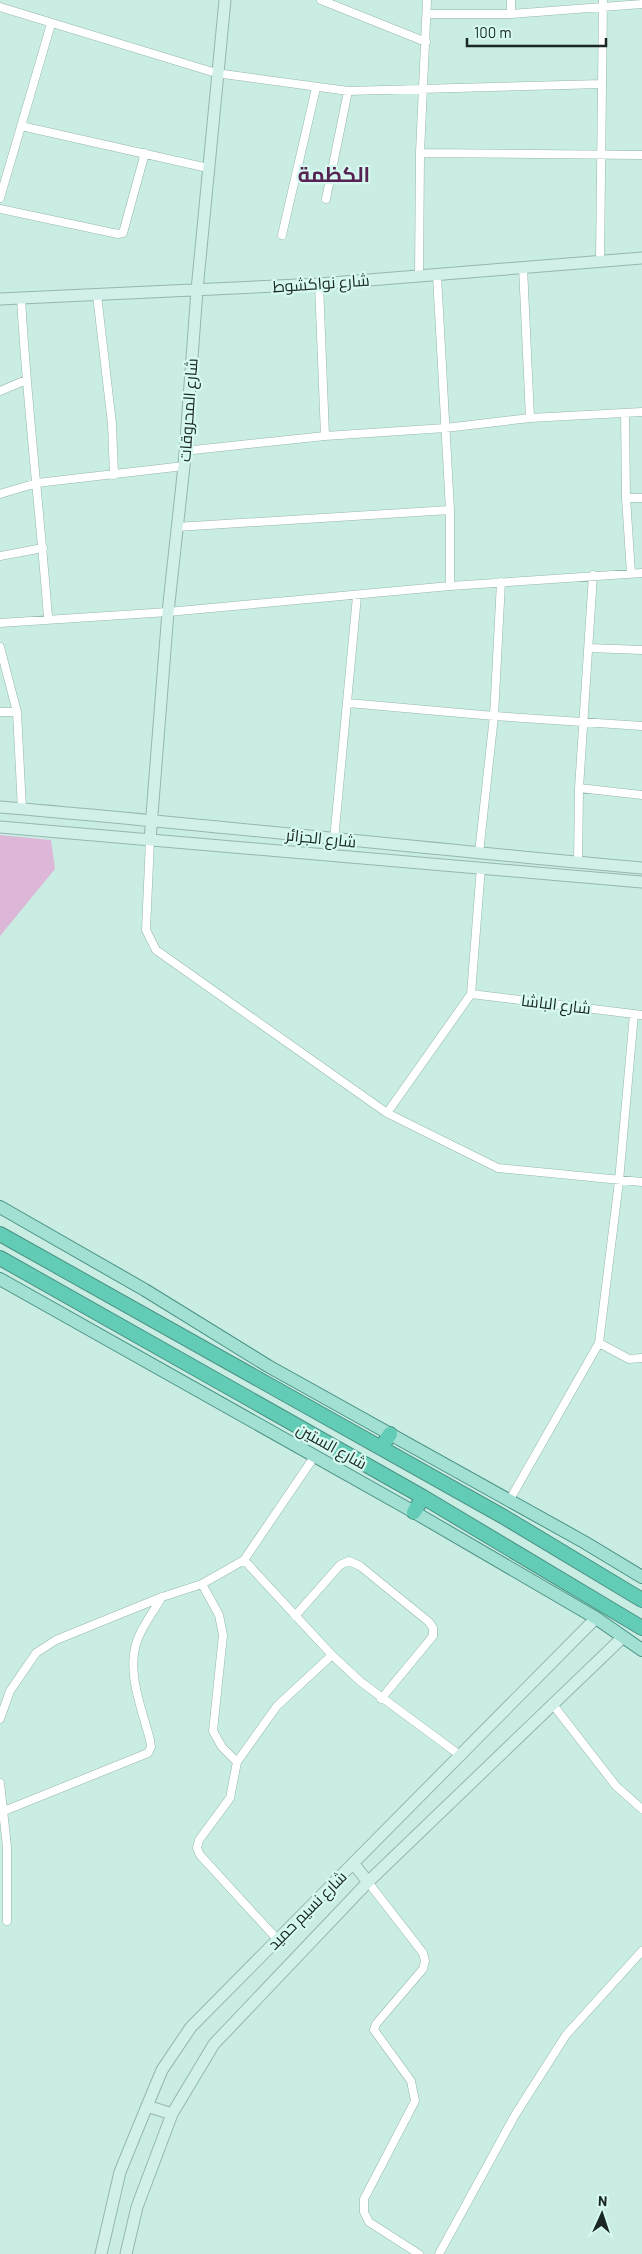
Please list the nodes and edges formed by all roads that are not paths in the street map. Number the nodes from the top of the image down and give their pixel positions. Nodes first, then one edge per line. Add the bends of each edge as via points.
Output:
1 (225, 0) edge
2 (427, 0) edge
3 (511, 0) edge
4 (326, 1) edge
5 (603, 3) edge
6 (642, 4) edge
7 (0, 7) edge
8 (427, 14) junction
9 (510, 14) junction
10 (51, 24) junction
11 (426, 42) junction
12 (216, 73) junction
13 (602, 84) junction
14 (316, 88) junction
15 (422, 88) junction
16 (348, 91) junction
17 (21, 126) junction
18 (145, 153) junction
19 (420, 153) junction
20 (601, 155) junction
21 (642, 155) edge
22 (208, 168) junction
23 (4, 172) edge
24 (0, 198) edge
25 (326, 199) dead end
26 (0, 209) edge
27 (282, 235) dead end
28 (642, 258) edge
29 (600, 262) junction
30 (523, 267) junction
31 (437, 276) junction
32 (419, 277) junction
33 (319, 284) junction
34 (197, 290) junction
35 (97, 295) junction
36 (21, 298) junction
37 (0, 299) edge
38 (26, 380) junction
39 (0, 391) edge
40 (642, 412) edge
41 (625, 413) junction
42 (530, 418) junction
43 (445, 428) junction
44 (325, 436) junction
45 (184, 451) junction
46 (184, 466) junction
47 (114, 474) junction
48 (37, 483) junction
49 (0, 494) edge
50 (626, 498) junction
51 (642, 498) edge
52 (450, 510) junction
53 (176, 527) junction
54 (43, 548) junction
55 (0, 556) edge
56 (642, 573) edge
57 (631, 574) junction
58 (594, 576) junction
59 (501, 582) junction
60 (450, 586) junction
61 (357, 596) junction
62 (168, 612) junction
63 (48, 618) junction
64 (0, 623) edge
65 (0, 647) edge
66 (589, 648) junction
67 (642, 650) edge
68 (348, 703) junction
69 (0, 712) edge
70 (17, 712) junction
71 (494, 716) junction
72 (584, 723) junction
73 (642, 726) edge
74 (580, 788) junction
75 (642, 796) edge
76 (0, 807) edge
77 (22, 809) junction
78 (151, 820) junction
79 (0, 827) edge
80 (150, 840) junction
81 (334, 840) junction
82 (479, 853) junction
83 (578, 862) junction
84 (482, 868) junction
85 (642, 868) edge
86 (642, 882) edge
87 (470, 994) junction
88 (638, 1015) edge
89 (387, 1113) junction
90 (619, 1181) junction
91 (642, 1182) edge
92 (0, 1208) edge
93 (0, 1234) edge
94 (0, 1258) edge
95 (0, 1279) edge
96 (599, 1343) junction
97 (642, 1358) edge
98 (390, 1434) junction
99 (381, 1448) junction
100 (314, 1457) junction
101 (423, 1497) junction
102 (510, 1501) junction
103 (414, 1512) junction
104 (244, 1560) junction
105 (642, 1577) edge
106 (202, 1584) junction
107 (162, 1597) junction
108 (642, 1600) edge
109 (296, 1616) junction
110 (596, 1618) junction
111 (642, 1628) edge
112 (623, 1637) junction
113 (642, 1650) edge
114 (332, 1655) junction
115 (381, 1699) junction
116 (554, 1706) junction
117 (0, 1718) edge
118 (461, 1756) junction
119 (237, 1762) junction
120 (0, 1783) edge
121 (642, 1809) edge
122 (4, 1812) junction
123 (353, 1863) junction
124 (368, 1882) junction
125 (7, 1921) dead end
126 (277, 1939) junction
127 (642, 1951) edge
128 (146, 2106) junction
129 (172, 2114) junction
130 (101, 2254) edge
131 (126, 2254) edge
132 (419, 2254) edge
133 (439, 2254) edge

1 - 12 main road, شارع المحروقات
2 - 8 street
3 - 9 street
4 - 11 street
5 - 6 street
5 - 9 street
5 - 13 street
7 - 10 street
8 - 9 street
8 - 11 street
10 - 12 street
10 - 17 street
11 - 15 street
12 - 14 street
12 - 22 main road, شارع المحروقات
13 - 15 street
13 - 20 street
14 - 16 street
14 - 27 street
15 - 16 street
15 - 19 street
16 - 25 street
17 - 18 street
17 - 23 street
18 - 22 street
18 - 26 street via 123,233
19 - 20 street
19 - 32 street
20 - 21 street
20 - 29 street
22 - 34 main road, شارع المحروقات
23 - 24 street
28 - 29 main road, شارع نواكشوط
29 - 30 main road, شارع نواكشوط
30 - 31 main road, شارع نواكشوط
30 - 42 street
31 - 32 main road, شارع نواكشوط
31 - 43 street
32 - 33 main road, شارع نواكشوط
33 - 34 main road, شارع نواكشوط
33 - 44 street
34 - 35 main road, شارع نواكشوط
34 - 45 main road, شارع المحروقات
35 - 36 main road, شارع نواكشوط
35 - 47 street via 112,424
36 - 37 main road, شارع نواكشوط
36 - 38 street
38 - 39 street
38 - 48 street
40 - 41 street
41 - 42 street
41 - 50 street
42 - 43 street
43 - 44 street
43 - 52 street
44 - 45 street
45 - 46 main road, شارع المحروقات
46 - 47 street
46 - 53 main road, شارع المحروقات
47 - 48 street
48 - 49 street
48 - 54 street
50 - 51 street
50 - 57 street
52 - 53 street
52 - 60 street
53 - 62 main road, شارع المحروقات
54 - 55 street
54 - 63 street
56 - 57 street
57 - 58 street
58 - 59 street
58 - 66 street
59 - 60 street
59 - 71 street
60 - 61 street
61 - 62 street
61 - 68 street
62 - 63 street
62 - 78 main road, شارع المحروقات
63 - 64 street
65 - 70 street
66 - 67 street
66 - 72 street
68 - 71 street
68 - 81 street
69 - 70 street
70 - 77 street
71 - 72 street
71 - 82 street
72 - 73 street
72 - 74 street
74 - 75 street
74 - 83 street
76 - 77 main road, شارع الجزائر
77 - 78 main road, شارع الجزائر
78 - 80 main road, شارع المحروقات
78 - 81 main road, شارع الجزائر
79 - 80 main road, شارع الجزائر
80 - 84 main road, شارع الجزائر
80 - 89 street via 146,930 156,950
81 - 82 main road, شارع الجزائر
82 - 83 main road, شارع الجزائر
82 - 84 main road
83 - 85 main road, شارع الجزائر
84 - 86 main road, شارع الجزائر
84 - 87 street
87 - 88 street, شارع الباشا
87 - 89 street
88 - 90 street
89 - 90 street via 498,1168
90 - 91 street
90 - 96 street
92 - 98 main road
93 - 99 highway, شارع الستين
94 - 101 highway, شارع الستين
95 - 100 main road, شارع الستين
96 - 97 street via 629,1359
96 - 102 street
98 - 99 highway
98 - 102 main road
99 - 108 highway, شارع الستين
100 - 103 main road, شارع الستين
100 - 104 street
101 - 103 highway
101 - 111 highway, شارع الستين
102 - 105 main road
103 - 110 main road, شارع الستين
104 - 106 street
104 - 109 street
106 - 107 street
106 - 119 street via 222,1624 223,1635 213,1731 222,1747
107 - 117 street via 56,1640 36,1653 10,1691
107 - 122 street via 137,1641 133,1661 134,1679 150,1740 148,1753
109 - 114 street
109 - 115 street via 340,1565 349,1561 360,1566 429,1622 433,1636
110 - 112 main road, شارع الستين
110 - 118 main road, شارع نسيم حميد
112 - 113 main road, شارع الستين
112 - 116 main road, شارع نسيم حميد
114 - 115 street
114 - 119 street via 277,1706
115 - 118 street
116 - 121 street via 616,1786
116 - 124 main road, شارع نسيم حميد
118 - 123 main road, شارع نسيم حميد
119 - 126 street via 230,1798 199,1840 197,1848
120 - 122 street
122 - 125 street via 8,1847
123 - 124 main road
123 - 126 main road, شارع نسيم حميد
124 - 129 main road, شارع نسيم حميد via 214,2044
124 - 132 street via 423,1952 425,1961 423,1969 374,2030 411,2081 415,2101 364,2199 364,2212 369,2222
126 - 128 main road, شارع نسيم حميد via 191,2027 162,2070
127 - 133 street via 566,2036 515,2115
128 - 129 main road
128 - 130 main road, شارع نسيم حميد via 120,2172
129 - 131 main road, شارع نسيم حميد via 137,2207

